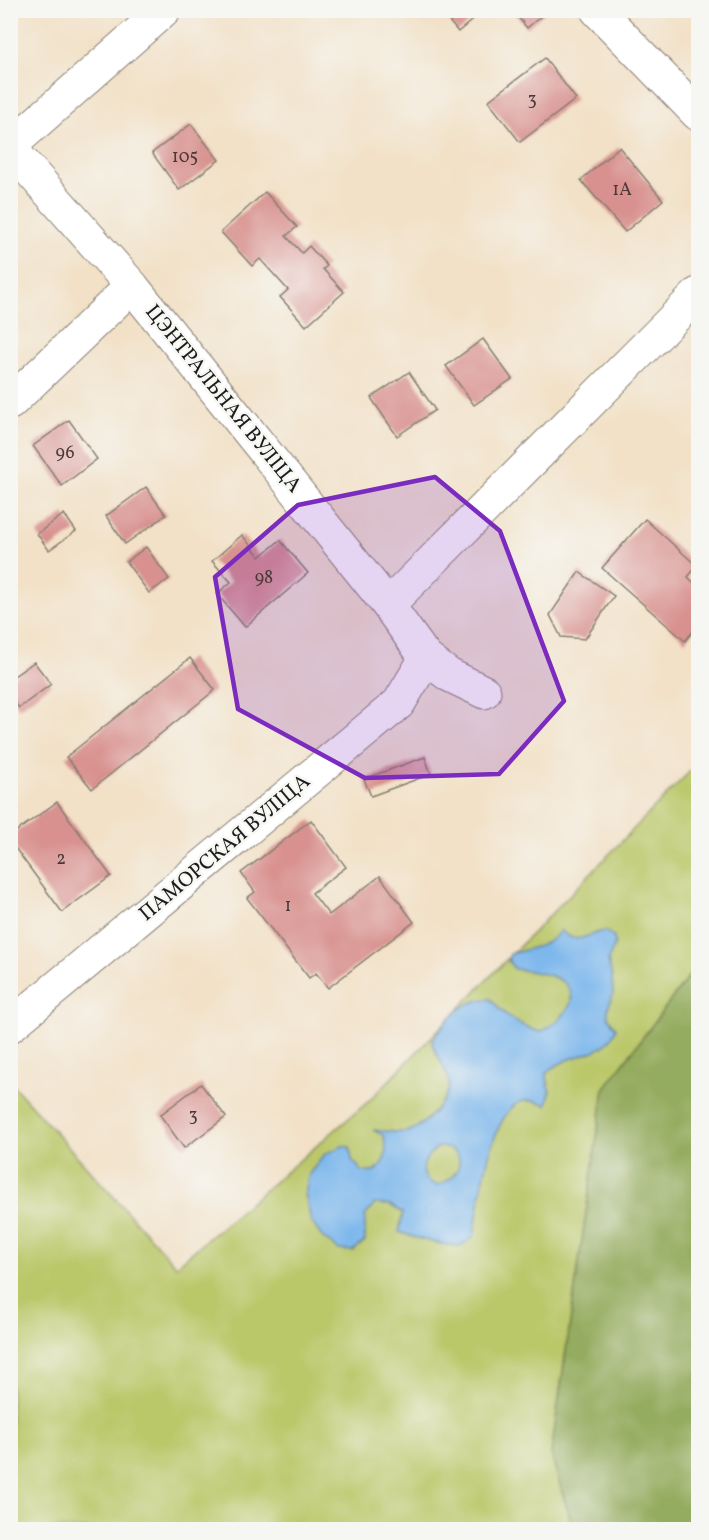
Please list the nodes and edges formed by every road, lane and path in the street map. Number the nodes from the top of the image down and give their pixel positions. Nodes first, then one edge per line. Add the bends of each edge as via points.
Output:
1 (164, 10) edge
2 (597, 10) edge
3 (699, 114) edge
4 (10, 147) edge
5 (132, 286) junction
6 (699, 294) edge
7 (10, 403) edge
8 (388, 605) junction
9 (426, 658) junction
10 (484, 692) dead end
11 (10, 1026) edge

1 - 4 street
2 - 3 street
4 - 5 street, ЦЭНТРАЛЬНАЯ ВУЛІЦА
5 - 7 street
5 - 8 street, ЦЭНТРАЛЬНАЯ ВУЛІЦА
6 - 8 street
8 - 9 street, ЦЭНТРАЛЬНАЯ ВУЛІЦА
9 - 10 street, ЦЭНТРАЛЬНАЯ ВУЛІЦА via 449,675
9 - 11 street, ПАМОРСКАЯ ВУЛІЦА via 399,703

